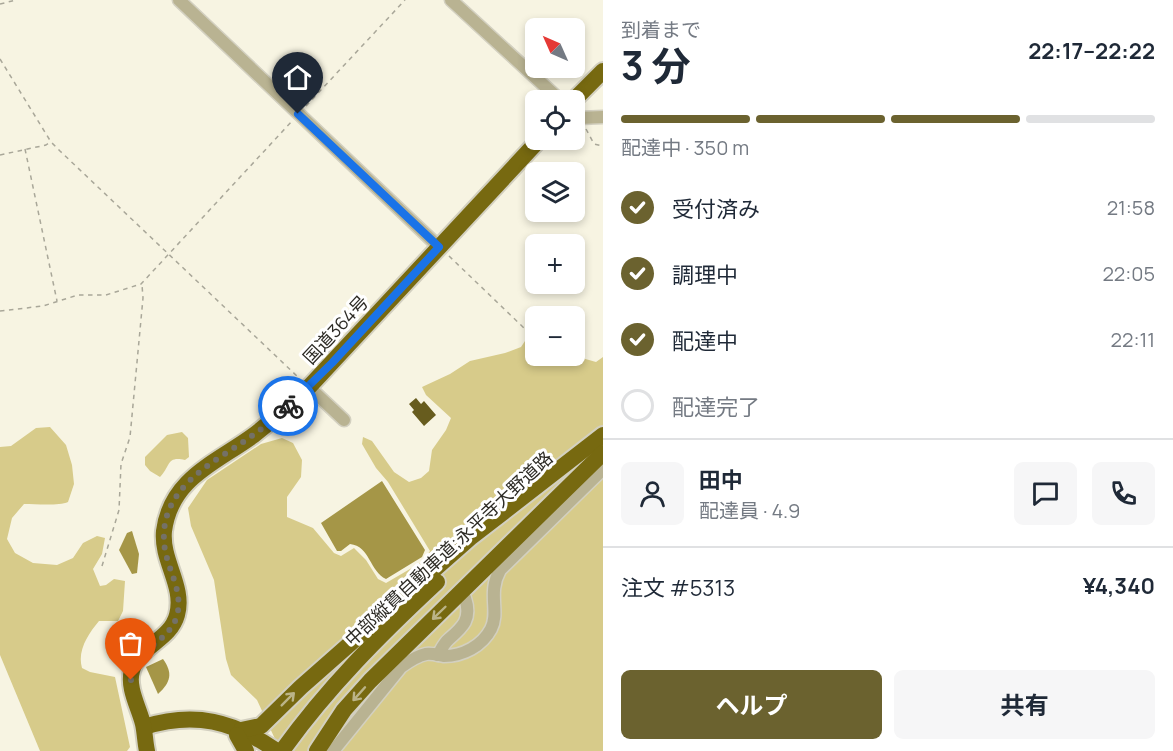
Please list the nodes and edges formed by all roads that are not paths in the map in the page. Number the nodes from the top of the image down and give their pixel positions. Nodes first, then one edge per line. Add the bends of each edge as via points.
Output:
1 (179, 0) edge
2 (451, 0) edge
3 (603, 71) edge
4 (549, 90) edge
5 (584, 90) edge
6 (585, 116) edge
7 (603, 117) edge
8 (529, 150) edge
9 (439, 247) junction
10 (309, 387) junction
11 (344, 420) dead end
12 (603, 437) edge
13 (603, 453) edge
14 (603, 469) edge
15 (465, 598) dead end
16 (378, 629) junction
17 (438, 655) junction
18 (144, 727) junction
19 (239, 733) junction
20 (282, 748) edge
21 (147, 751) edge
22 (246, 751) edge
23 (265, 751) edge
24 (317, 751) edge
25 (333, 751) edge

1 - 9 street
2 - 4 street
3 - 5 highway
6 - 7 street
8 - 9 highway, 国道364号
9 - 10 highway, 国道364号
10 - 11 street
10 - 18 highway, 国道364号 via 254,435 192,477 176,497 164,536 178,592 177,614 168,632 141,655 131,672
12 - 16 highway, 中部縦貫自動車道;永平寺大野道路 via 458,555
13 -> 24 highway via 399,651 344,711
14 - 17 street via 500,570 494,580 494,618 482,641 458,656
15 - 17 street via 467,616 463,628
19 -> 16 highway via 261,726 301,687
16 - 20 highway, 中部縦貫自動車道;永平寺大野道路
17 - 25 street via 427,654 401,667
18 - 19 highway via 202,727
18 - 21 highway
19 - 20 highway
19 - 22 highway
19 - 23 highway

